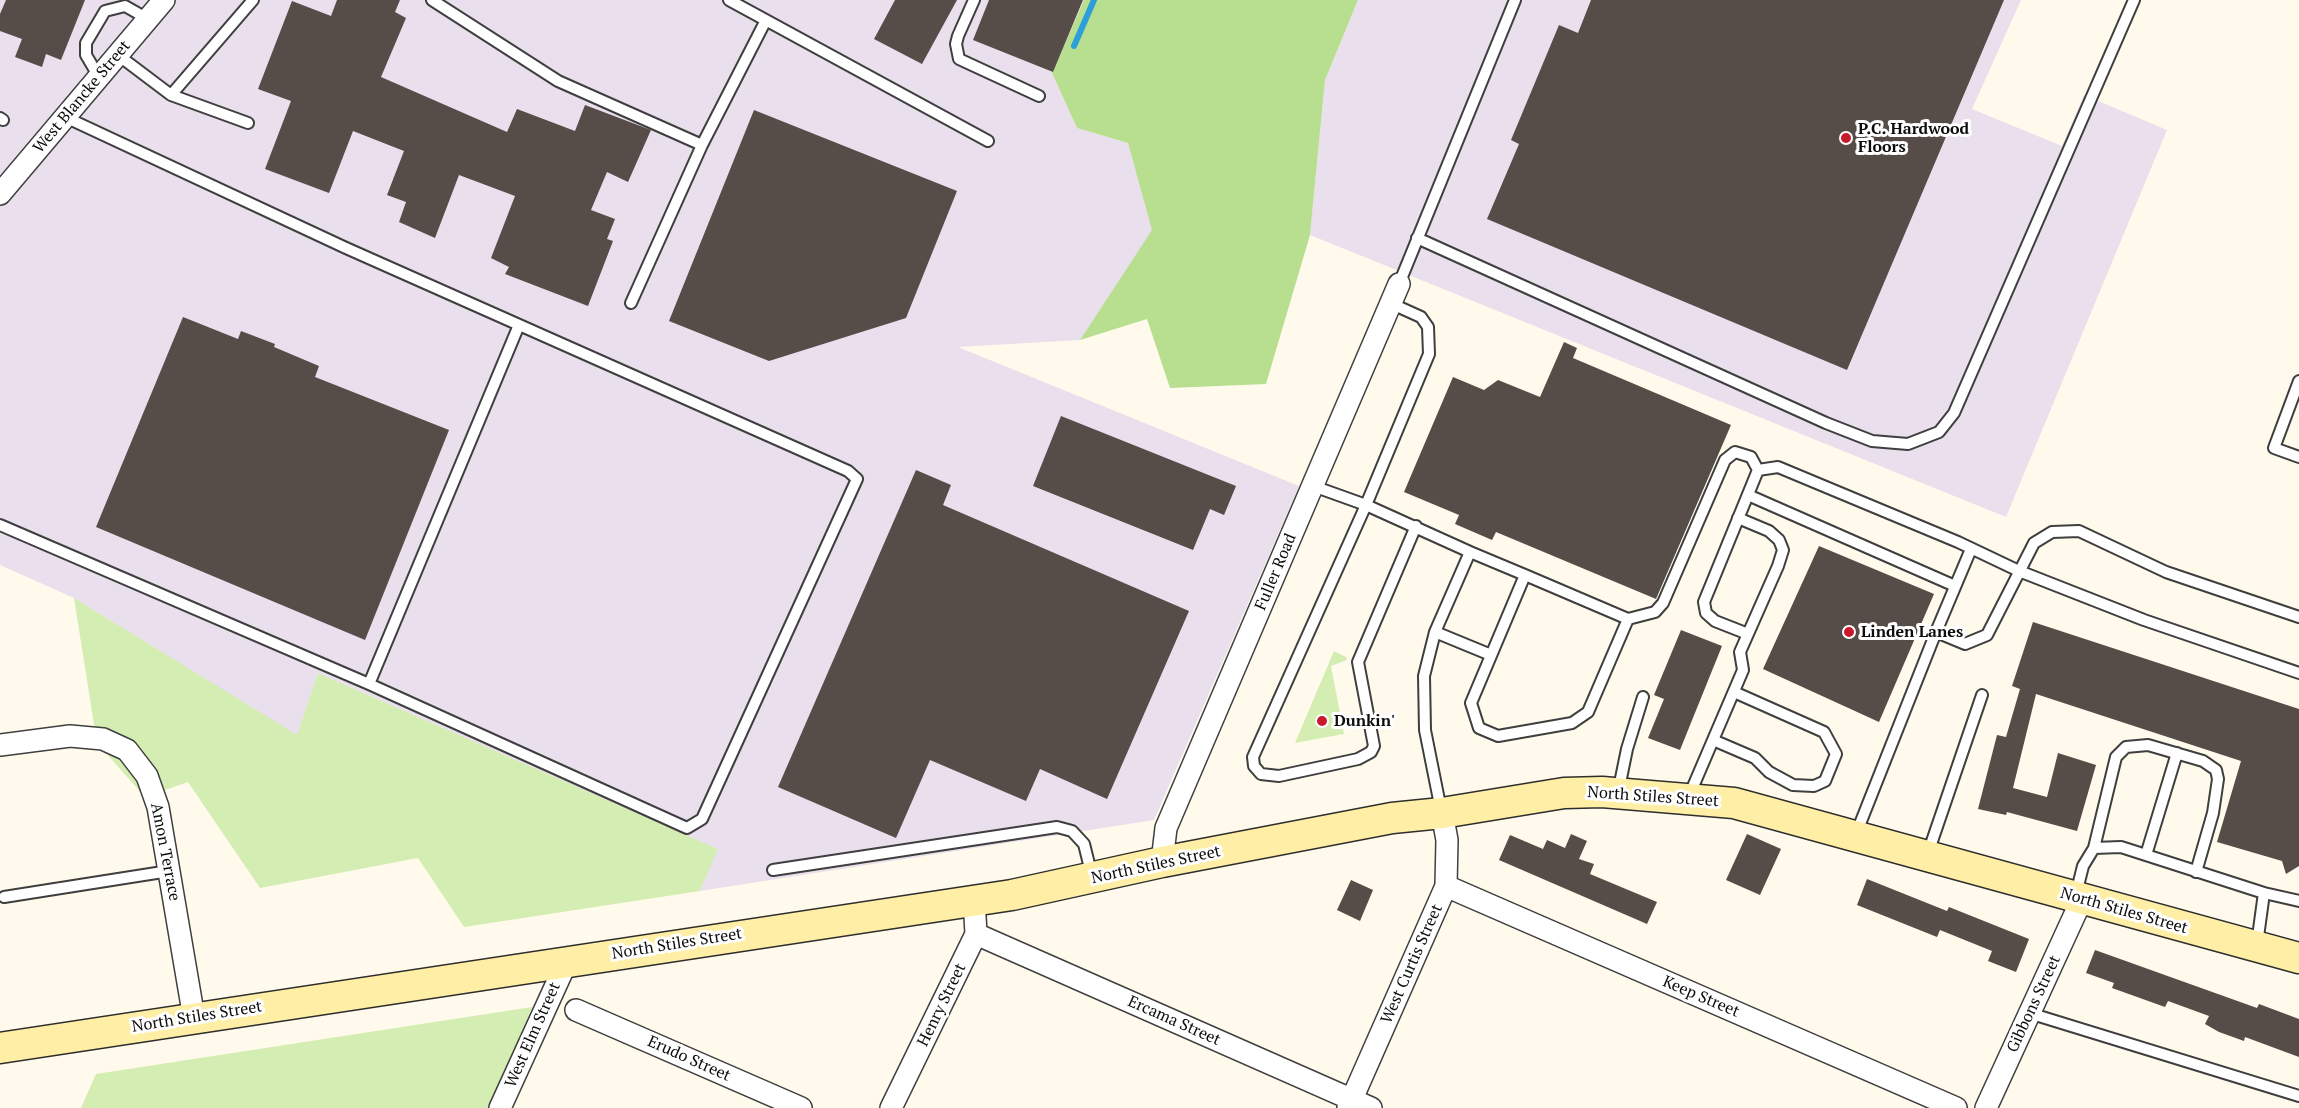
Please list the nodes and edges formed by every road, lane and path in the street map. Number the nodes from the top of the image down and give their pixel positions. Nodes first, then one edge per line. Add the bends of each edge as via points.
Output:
1 (164, 0) edge
2 (253, 0) edge
3 (432, 0) edge
4 (729, 0) edge
5 (974, 0) edge
6 (1515, 0) edge
7 (2134, 0) edge
8 (148, 19) junction
9 (766, 20) junction
10 (118, 55) junction
11 (99, 77) junction
12 (171, 95) junction
13 (1040, 96) dead end
14 (66, 117) junction
15 (248, 123) dead end
16 (988, 141) dead end
17 (702, 145) junction
18 (0, 194) edge
19 (1417, 238) junction
20 (1394, 294) junction
21 (631, 303) dead end
22 (519, 325) junction
23 (2299, 381) edge
24 (2299, 457) edge
25 (1758, 470) junction
26 (1313, 486) junction
27 (1748, 495) junction
28 (1366, 505) junction
29 (1738, 518) junction
30 (0, 525) edge
31 (1416, 526) junction
32 (1971, 549) junction
33 (1470, 552) junction
34 (2019, 571) junction
35 (1525, 575) junction
36 (1955, 586) junction
37 (2299, 617) edge
38 (1628, 618) junction
39 (1435, 632) junction
40 (1936, 633) junction
41 (1748, 634) junction
42 (1491, 655) junction
43 (2299, 673) edge
44 (369, 684) junction
45 (1734, 692) junction
46 (1982, 695) dead end
47 (1643, 697) dead end
48 (1713, 740) junction
49 (0, 745) edge
50 (2177, 753) junction
51 (1618, 793) junction
52 (1688, 798) junction
53 (1442, 813) junction
54 (1855, 836) junction
55 (2094, 848) junction
56 (2146, 855) junction
57 (1927, 856) junction
58 (1162, 862) junction
59 (773, 870) dead end
60 (169, 871) junction
61 (2196, 872) junction
62 (1092, 879) junction
63 (1446, 886) junction
64 (2264, 893) junction
65 (4, 897) dead end
66 (2078, 898) junction
67 (974, 899) junction
68 (2299, 902) edge
69 (976, 934) junction
70 (2256, 947) junction
71 (2299, 958) edge
72 (567, 961) junction
73 (576, 1010) dead end
74 (2029, 1013) junction
75 (194, 1018) junction
76 (0, 1048) edge
77 (2299, 1096) edge
78 (1357, 1105) edge
79 (500, 1108) edge
80 (801, 1108) edge
81 (891, 1108) edge
82 (1956, 1108) edge
83 (1986, 1108) edge

1 - 8 street, West Blancke Street
2 - 12 lane
3 - 17 lane via 558,81
4 - 9 lane
5 - 13 lane via 958,36 959,59
6 - 19 lane
7 - 19 lane via 1954,412 1939,432 1908,444 1872,441 1826,423
8 - 10 street, West Blancke Street
8 - 11 lane via 125,6 105,11 86,43 86,55
9 - 16 lane
9 - 17 lane
10 - 11 street, West Blancke Street
10 - 12 lane
11 - 14 street, West Blancke Street
12 - 15 lane
14 - 18 street, West Blancke Street
14 - 22 lane
17 - 21 lane
19 - 20 lane
20 - 26 street, Fuller Road
20 - 28 lane via 1428,327 1430,354
22 - 44 lane
22 - 44 lane via 848,471 856,479 702,819 687,828
23 - 24 lane via 2274,448
25 - 27 lane
25 - 32 lane via 1778,467
25 - 38 lane via 1751,457 1736,452 1725,460 1663,603 1655,612
26 - 28 lane
26 - 58 street, Fuller Road via 1166,828
27 - 29 lane
27 - 36 lane
28 - 31 lane
28 - 31 lane via 1253,757 1261,774 1279,776 1358,759 1371,752 1374,746 1358,662
29 - 41 lane via 1769,531 1783,550
29 - 41 lane via 1704,602 1706,614 1714,621
30 - 44 lane
31 - 33 lane
32 - 34 lane
32 - 36 lane
33 - 35 lane
33 - 39 lane
34 - 37 lane via 2034,543 2052,532 2079,531 2166,572
34 - 40 lane via 1988,635 1965,644
34 - 43 lane via 2155,624
35 - 38 lane
35 - 42 lane
36 - 40 lane
38 - 42 lane via 1588,712 1572,723 1498,736 1479,728 1471,703
39 - 42 lane
39 - 53 lane via 1424,676 1425,730
40 - 54 lane
41 - 45 lane via 1740,652 1743,670
45 - 48 lane
45 - 48 lane via 1824,732 1836,754 1825,781 1814,786 1793,784 1755,758
46 - 57 lane
47 - 51 lane
48 - 52 lane
49 - 60 street, Amon Terrace via 70,736 103,739 127,750 147,776 158,807
50 - 55 lane via 2148,745 2126,747 2116,757
50 - 56 lane
50 - 61 lane via 2203,760 2216,770 2218,779
51 - 52 main road, North Stiles Street
51 - 53 main road, North Stiles Street via 1564,793
52 - 54 main road, North Stiles Street via 1734,803
53 - 58 main road, North Stiles Street via 1392,818
53 - 63 street, West Curtis Street via 1447,840
54 - 57 main road, North Stiles Street
55 - 56 lane via 2121,846
55 - 66 lane via 2083,866
56 - 61 lane
57 - 66 main road, North Stiles Street
58 - 62 main road, North Stiles Street
59 - 62 lane via 1057,827 1072,831 1084,844
60 - 65 lane
60 - 75 street, Amon Terrace
61 - 64 lane
62 - 67 main road, North Stiles Street
63 - 78 street, West Curtis Street
63 - 82 street, Keep Street
64 - 68 lane
64 - 70 lane
66 - 70 main road, North Stiles Street
66 - 74 street, Gibbons Street
67 - 69 street, Henry Street
67 - 72 main road, North Stiles Street
69 - 78 street, Ercama Street
69 - 81 street, Henry Street
70 - 71 main road, North Stiles Street
72 - 75 main road, North Stiles Street
72 - 79 street, West Elm Street
73 - 80 street, Erudo Street
74 - 77 lane
74 - 83 street, Gibbons Street
75 - 76 main road, North Stiles Street

